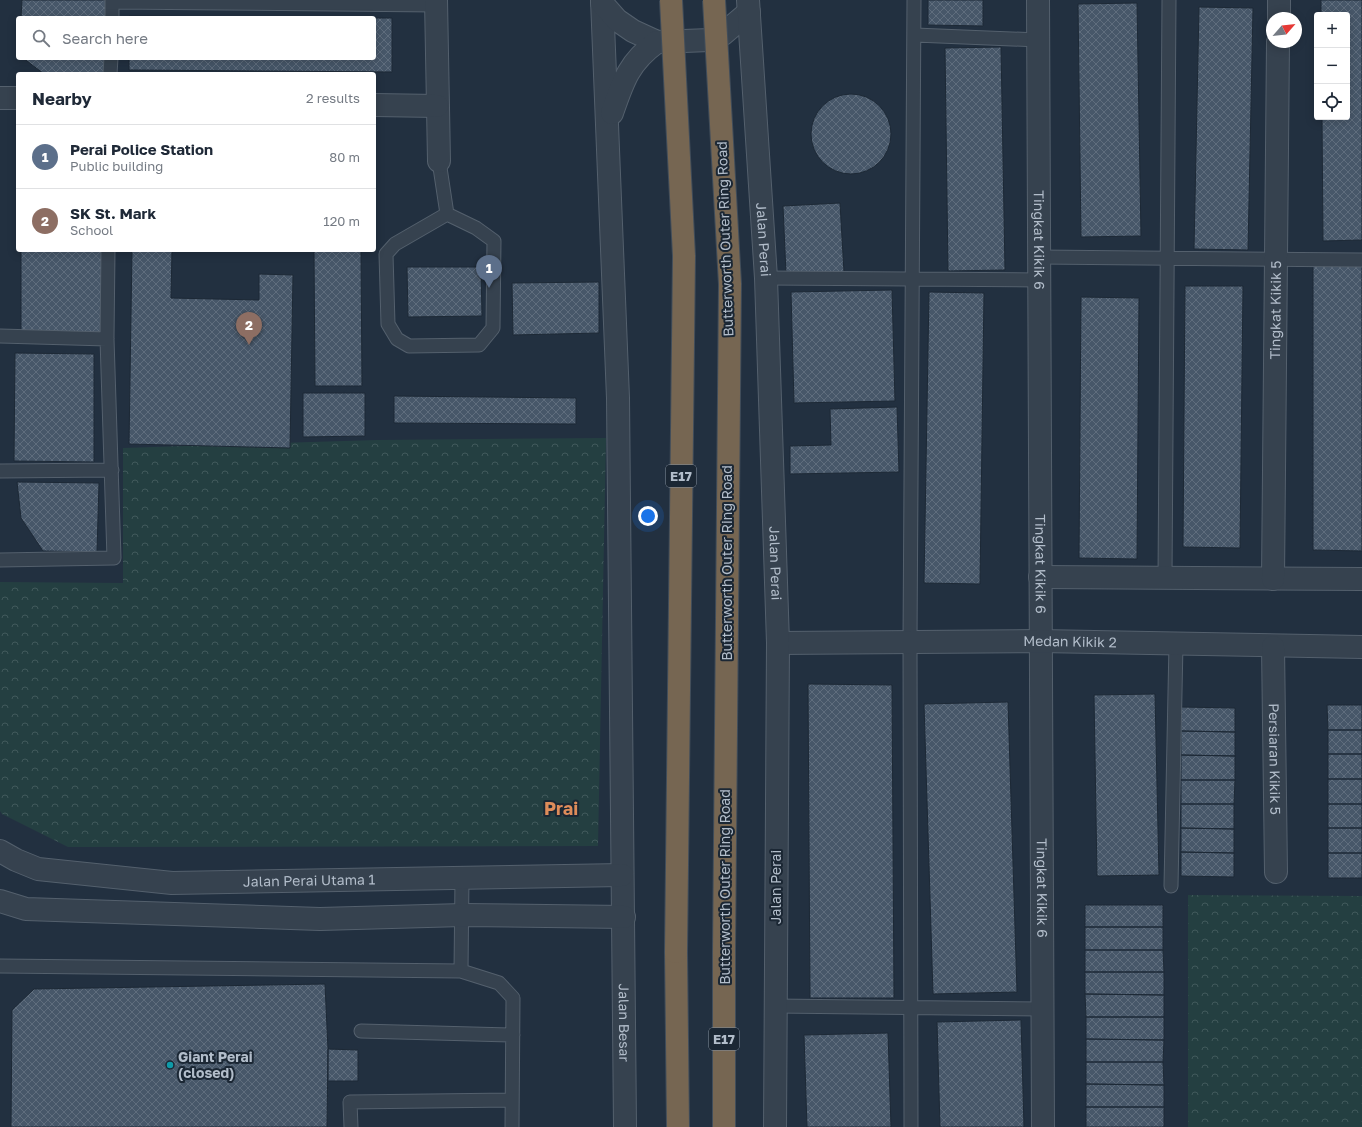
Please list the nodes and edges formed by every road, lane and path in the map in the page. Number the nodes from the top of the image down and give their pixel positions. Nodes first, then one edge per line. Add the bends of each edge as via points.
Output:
1 (671, 0) edge
2 (714, 0) edge
3 (914, 0) edge
4 (1038, 0) edge
5 (1169, 0) edge
6 (1279, 0) edge
7 (112, 1) edge
8 (436, 2) edge
9 (602, 2) edge
10 (749, 6) edge
11 (1279, 12) edge
12 (112, 16) edge
13 (915, 35) junction
14 (1038, 40) junction
15 (657, 42) junction
16 (1278, 48) edge
17 (111, 60) edge
18 (110, 72) edge
19 (0, 98) edge
20 (16, 98) edge
21 (376, 105) edge
22 (437, 106) junction
23 (609, 124) junction
24 (440, 161) joint
25 (446, 214) junction
26 (108, 252) edge
27 (1039, 257) junction
28 (1168, 258) junction
29 (1276, 259) junction
30 (1362, 260) edge
31 (766, 278) junction
32 (913, 278) junction
33 (1039, 280) junction
34 (0, 336) edge
35 (107, 339) junction
36 (0, 470) edge
37 (112, 470) junction
38 (0, 560) edge
39 (1040, 577) junction
40 (1165, 578) junction
41 (1273, 579) junction
42 (1362, 579) edge
43 (1040, 641) junction
44 (910, 642) junction
45 (778, 643) junction
46 (1176, 644) junction
47 (1273, 646) junction
48 (1362, 647) edge
49 (0, 851) edge
50 (1276, 872) dead end
51 (622, 875) junction
52 (462, 878) junction
53 (1171, 886) dead end
54 (0, 901) edge
55 (462, 915) junction
56 (624, 917) junction
57 (0, 966) edge
58 (461, 971) junction
59 (775, 1006) junction
60 (911, 1006) junction
61 (1042, 1009) junction
62 (361, 1031) dead end
63 (513, 1035) junction
64 (512, 1100) junction
65 (351, 1127) edge
66 (512, 1127) edge
67 (625, 1127) edge
68 (678, 1127) edge
69 (724, 1127) edge
70 (775, 1127) edge
71 (911, 1127) edge
72 (1043, 1127) edge

1 - 68 highway, E17, bridge via 684,256 676,952
2 - 69 highway, Butterworth Outer Ring Road / E17, bridge via 730,284
3 - 13 lane
4 - 14 street, Tingkat Kikik 6
5 - 28 lane
6 - 11 street
7 - 8 lane
7 - 12 lane
8 - 22 street
9 - 15 street via 617,20
9 - 23 street, Jalan Besar
10 - 15 street via 723,34 710,40
10 - 31 street, Jalan Perai
13 - 14 lane
13 - 32 lane
14 - 27 street, Tingkat Kikik 6
15 - 23 street via 642,53 630,69 619,91
16 - 29 street, Tingkat Kikik 5
17 - 18 lane
19 - 20 street
21 - 22 street
22 - 24 street
23 - 51 street, Jalan Besar via 618,398
24 - 25 lane
25 - 25 lane via 476,228 494,242 493,328 479,345 409,346 397,339 388,324 386,254 395,244
26 - 35 lane
27 - 28 lane
27 - 33 street, Tingkat Kikik 6
28 - 29 lane
28 - 40 lane
29 - 30 lane
29 - 41 street, Tingkat Kikik 5
31 - 32 lane
31 - 45 street, Jalan Perai
32 - 33 lane
32 - 44 lane
33 - 39 street, Tingkat Kikik 6
34 - 35 lane
35 - 37 lane
36 - 37 lane
37 - 38 lane via 114,558
39 - 40 street
39 - 43 street, Tingkat Kikik 6
40 - 41 street
41 - 42 street
43 - 44 street, Medan Kikik 2
43 - 46 street, Medan Kikik 2
43 - 61 street, Tingkat Kikik 6
44 - 45 street, Medan Kikik 2
44 - 60 lane
45 - 59 street, Jalan Perai
46 - 47 street, Medan Kikik 2
46 - 53 lane
47 - 48 street, Medan Kikik 2
47 - 50 street, Persiaran Kikik 5
49 - 52 street, Jalan Perai Utama 1 via 38,869 172,882
51 - 52 street, Jalan Perai Utama 1
51 - 56 street, Jalan Besar
52 - 55 lane
54 - 55 street via 26,909 312,919
55 - 56 street
55 - 58 lane
56 - 67 street, Jalan Besar
57 - 58 lane
58 - 63 lane via 499,983 513,998
59 - 60 lane
59 - 70 street, Jalan Perai
60 - 61 lane
60 - 71 lane
61 - 72 street, Tingkat Kikik 6
62 - 63 lane
63 - 64 lane
64 - 65 lane via 350,1102
64 - 66 lane

